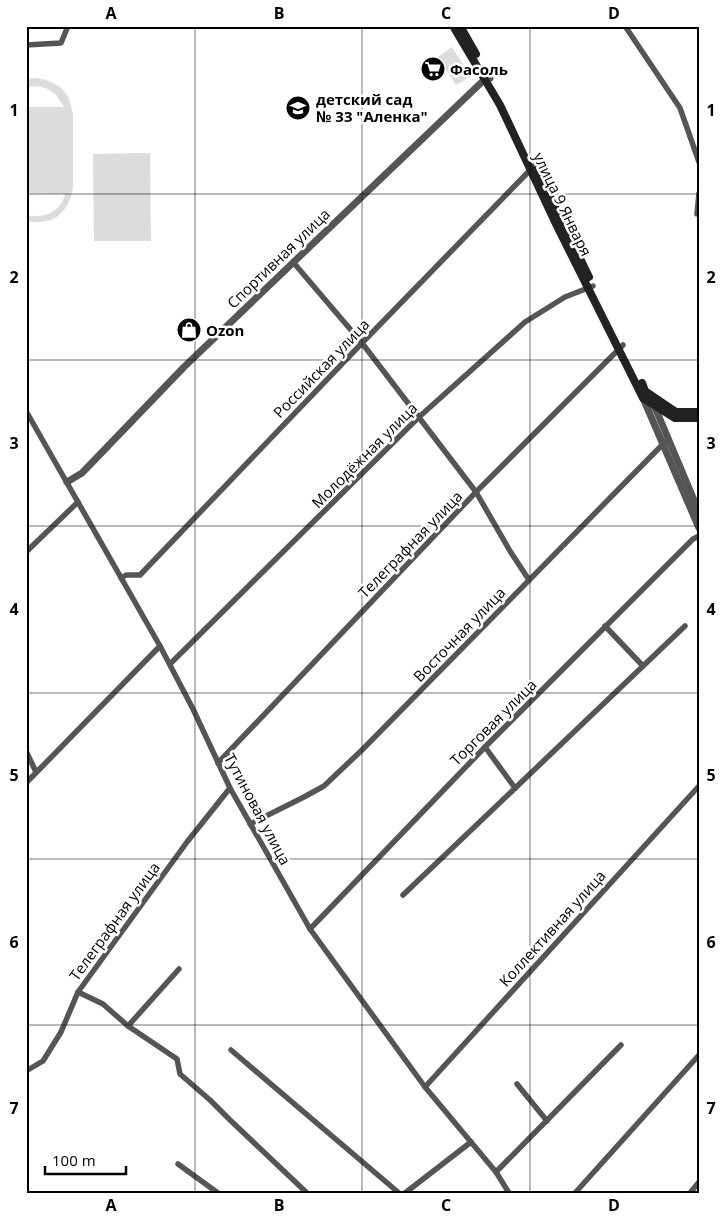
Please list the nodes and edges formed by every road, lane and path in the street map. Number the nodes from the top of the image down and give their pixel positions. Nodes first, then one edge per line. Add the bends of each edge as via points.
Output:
1 (68, 26) edge
2 (453, 26) edge
3 (460, 26) edge
4 (625, 26) edge
5 (26, 45) edge
6 (487, 79) junction
7 (699, 162) edge
8 (533, 167) junction
9 (699, 193) edge
10 (697, 214) dead end
11 (293, 262) junction
12 (591, 287) junction
13 (362, 343) junction
14 (621, 347) junction
15 (644, 394) junction
16 (653, 404) junction
17 (26, 410) edge
18 (699, 412) edge
19 (419, 417) junction
20 (699, 418) edge
21 (666, 441) junction
22 (67, 482) junction
23 (476, 492) junction
24 (78, 502) junction
25 (699, 512) edge
26 (699, 528) edge
27 (699, 536) edge
28 (26, 552) edge
29 (121, 578) junction
30 (529, 580) junction
31 (606, 626) junction
32 (685, 626) dead end
33 (160, 646) junction
34 (170, 664) junction
35 (643, 666) junction
36 (485, 747) junction
37 (26, 751) edge
38 (218, 763) junction
39 (36, 772) junction
40 (26, 783) edge
41 (699, 786) edge
42 (230, 788) junction
43 (515, 788) junction
44 (250, 824) junction
45 (403, 895) dead end
46 (310, 929) junction
47 (179, 969) dead end
48 (78, 992) junction
49 (128, 1026) junction
50 (621, 1045) dead end
51 (231, 1050) dead end
52 (699, 1055) edge
53 (26, 1071) edge
54 (517, 1084) dead end
55 (425, 1086) junction
56 (546, 1121) junction
57 (470, 1142) junction
58 (178, 1164) dead end
59 (496, 1172) junction
60 (699, 1182) edge
61 (218, 1193) edge
62 (307, 1193) edge
63 (399, 1193) edge
64 (405, 1193) edge
65 (509, 1193) edge
66 (575, 1193) edge
67 (690, 1193) edge

1 - 5 street via 61,43
2 - 6 main road, улица 9 Января
3 - 6 main road, улица 9 Января
4 - 7 street via 680,108
6 - 8 main road, улица 9 Января via 504,103
6 - 11 street, Спортивная улица
8 - 12 main road, улица 9 Января
8 - 13 street, Российская улица
9 - 10 street
11 - 13 street
11 - 22 street, Спортивная улица via 82,472
12 - 14 main road, улица 9 Января
12 - 19 street, Молодёжная улица via 565,297 525,322
13 - 19 street
13 - 29 street, Российская улица via 140,575
14 - 15 main road, улица 9 Января
14 - 23 street, Телеграфная улица
15 - 16 main road
15 - 18 main road via 676,412
15 - 21 street
16 - 20 main road via 675,418
16 - 21 street
17 - 22 street, Тутиновая улица
19 - 23 street
19 - 34 street, Молодёжная улица
21 - 25 street
21 - 26 street
21 - 30 street, Восточная улица
22 - 24 street, Тутиновая улица
23 - 30 street
23 - 38 street, Телеграфная улица
24 - 28 street
24 - 29 street, Тутиновая улица
27 - 31 street, Торговая улица
29 - 33 street, Тутиновая улица
30 - 44 street, Восточная улица via 324,786
31 - 35 street
31 - 36 street, Торговая улица
32 - 35 street
33 - 34 street, Тутиновая улица
33 - 39 street
34 - 38 street, Тутиновая улица
35 - 43 street
36 - 43 street
36 - 46 street, Торговая улица
37 - 39 street
38 - 42 street, Тутиновая улица
39 - 40 street
41 - 55 street, Коллективная улица
42 - 44 street, Тутиновая улица
42 - 48 street, Телеграфная улица
43 - 45 street
44 - 46 street, Тутиновая улица
46 - 55 street, Тутиновая улица
47 - 49 street
48 - 49 street via 103,1004
48 - 53 street, Телеграфная улица via 61,1032 43,1061
49 - 62 street via 177,1059 180,1074
50 - 56 street
51 - 63 street
52 - 66 street
54 - 56 street
55 - 57 street, Тутиновая улица
56 - 59 street
57 - 59 street, Тутиновая улица
57 - 64 street
58 - 61 street
59 - 65 street, Тутиновая улица
60 - 67 street

